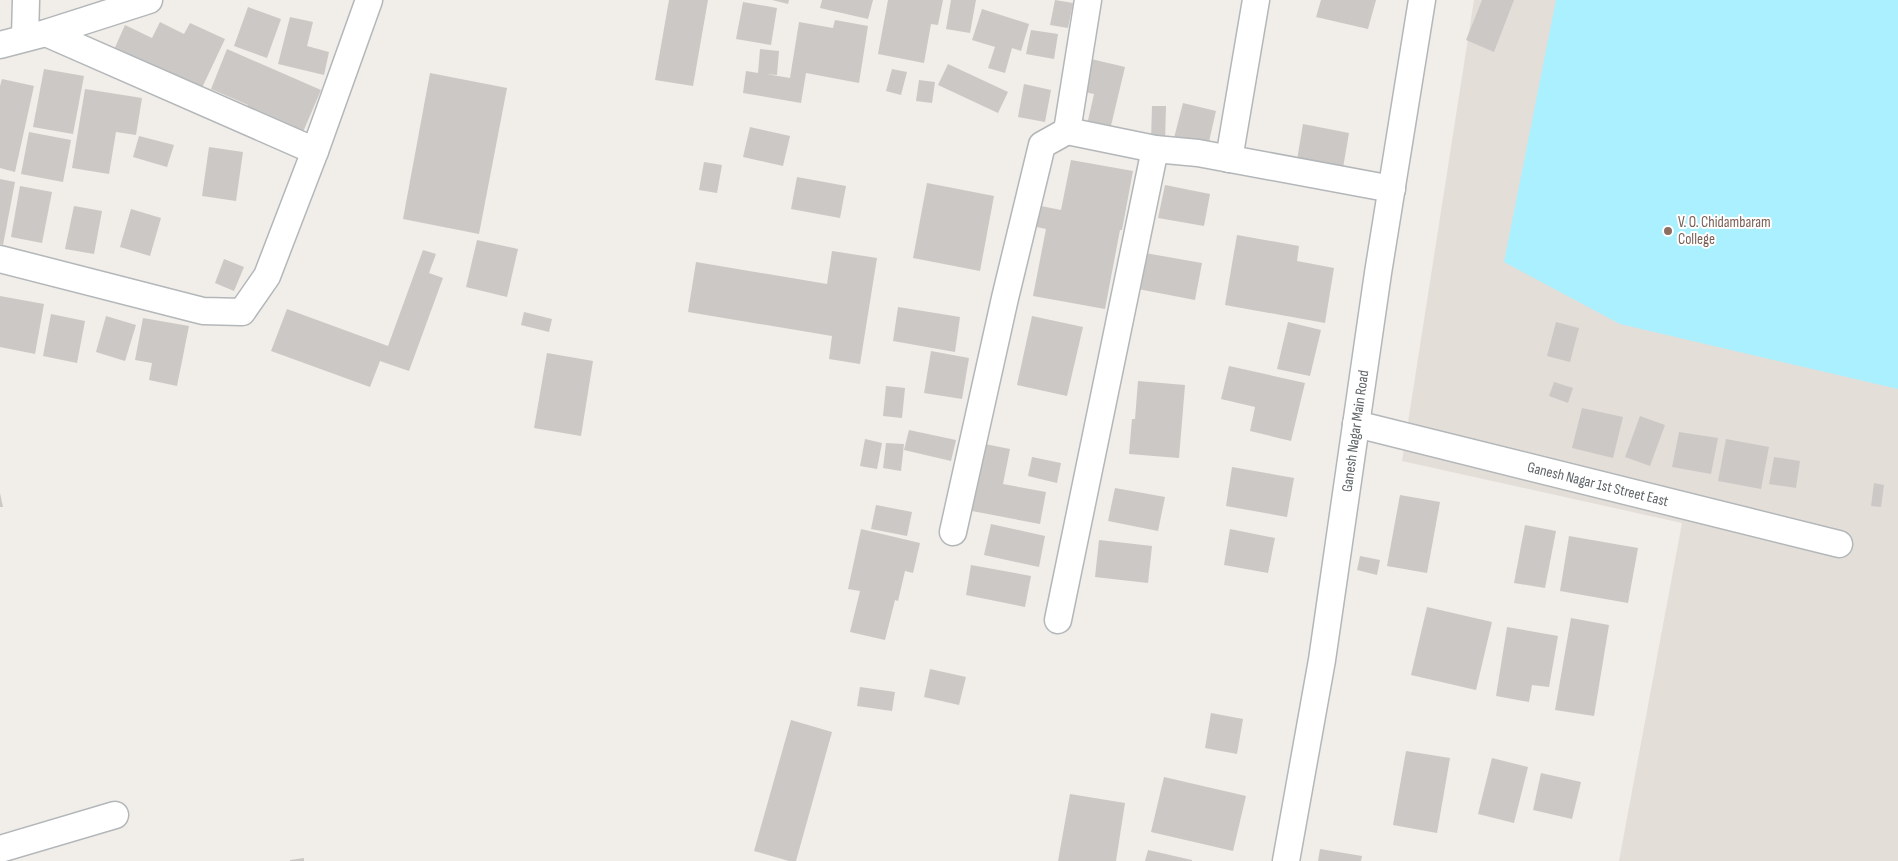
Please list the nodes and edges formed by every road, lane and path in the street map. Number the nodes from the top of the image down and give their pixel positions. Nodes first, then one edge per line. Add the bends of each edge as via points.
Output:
1 (26, 0) edge
2 (149, 0) edge
3 (370, 0) edge
4 (1088, 0) edge
5 (1256, 0) edge
6 (1422, 0) edge
7 (36, 35) junction
8 (0, 45) edge
9 (1067, 131) junction
10 (1155, 150) junction
11 (315, 151) junction
12 (1230, 159) junction
13 (1392, 189) junction
14 (0, 259) edge
15 (1356, 424) junction
16 (953, 532) dead end
17 (1839, 544) dead end
18 (1058, 620) dead end
19 (115, 815) dead end
20 (0, 849) edge
21 (1286, 861) edge

1 - 7 street
2 - 7 street
3 - 11 street
4 - 9 street
5 - 12 street
6 - 13 street, Ganesh Nagar Main Road
7 - 8 street
7 - 11 street
9 - 10 street
9 - 16 street via 1042,145
10 - 12 street
10 - 18 street
11 - 14 street via 267,276 242,312 203,311
12 - 13 street
13 - 15 street, Ganesh Nagar Main Road
15 - 17 street, Ganesh Nagar 1st Street East
15 - 21 street, Ganesh Nagar Main Road via 1322,660
19 - 20 street

